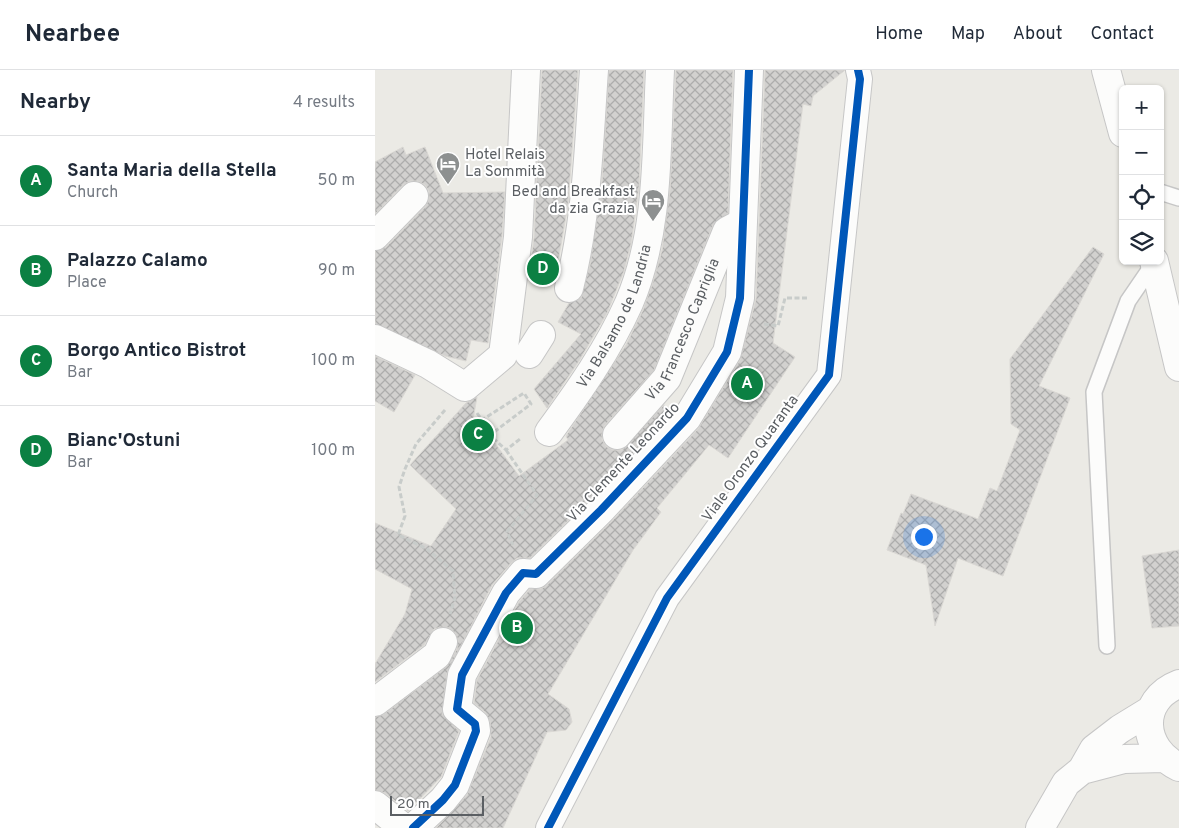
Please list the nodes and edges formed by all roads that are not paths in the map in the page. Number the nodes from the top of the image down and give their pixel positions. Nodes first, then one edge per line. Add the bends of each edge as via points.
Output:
1 (526, 70) edge
2 (594, 70) edge
3 (660, 70) edge
4 (749, 70) edge
5 (858, 70) edge
6 (1106, 70) edge
7 (1122, 130) edge
8 (1164, 193) edge
9 (414, 196) dead end
10 (1179, 198) edge
11 (743, 223) junction
12 (375, 236) edge
13 (1152, 265) edge
14 (1155, 265) edge
15 (569, 288) dead end
16 (375, 339) edge
17 (1179, 367) edge
18 (549, 432) road end
19 (617, 435) dead end
20 (443, 642) road end
21 (1107, 646) dead end
22 (1179, 684) edge
23 (375, 702) edge
24 (1151, 710) junction
25 (1171, 762) edge
26 (1082, 770) junction
27 (375, 805) edge
28 (403, 828) edge
29 (413, 828) edge
30 (547, 828) edge
31 (1040, 828) edge

1 - 16 street via 518,237 503,355 470,399 428,364
2 - 15 street via 587,172 577,259
3 - 18 street, Via Balsamo de Landria via 650,225 644,255 629,302 596,366
4 - 11 street, Via Clemente Leonardo
5 - 30 street, Viale Oronzo Quaranta via 860,79 829,375 667,598
6 - 7 street
8 - 10 lane
9 - 12 street
11 - 19 street, Via Francesco Capriglia via 727,231 667,378
11 - 29 street, Via Clemente Leonardo via 740,298 727,352 687,418 536,574 523,573 506,593 462,675 457,709 475,724 476,731 455,785
13 - 21 lane via 1127,301 1094,392
14 - 17 street
20 - 23 street via 437,655
22 - 24 street via 1159,697
24 - 25 street via 1151,740 1157,752
24 - 26 street via 1094,749
25 - 26 street via 1123,759
26 - 31 street via 1066,783
27 - 28 street

